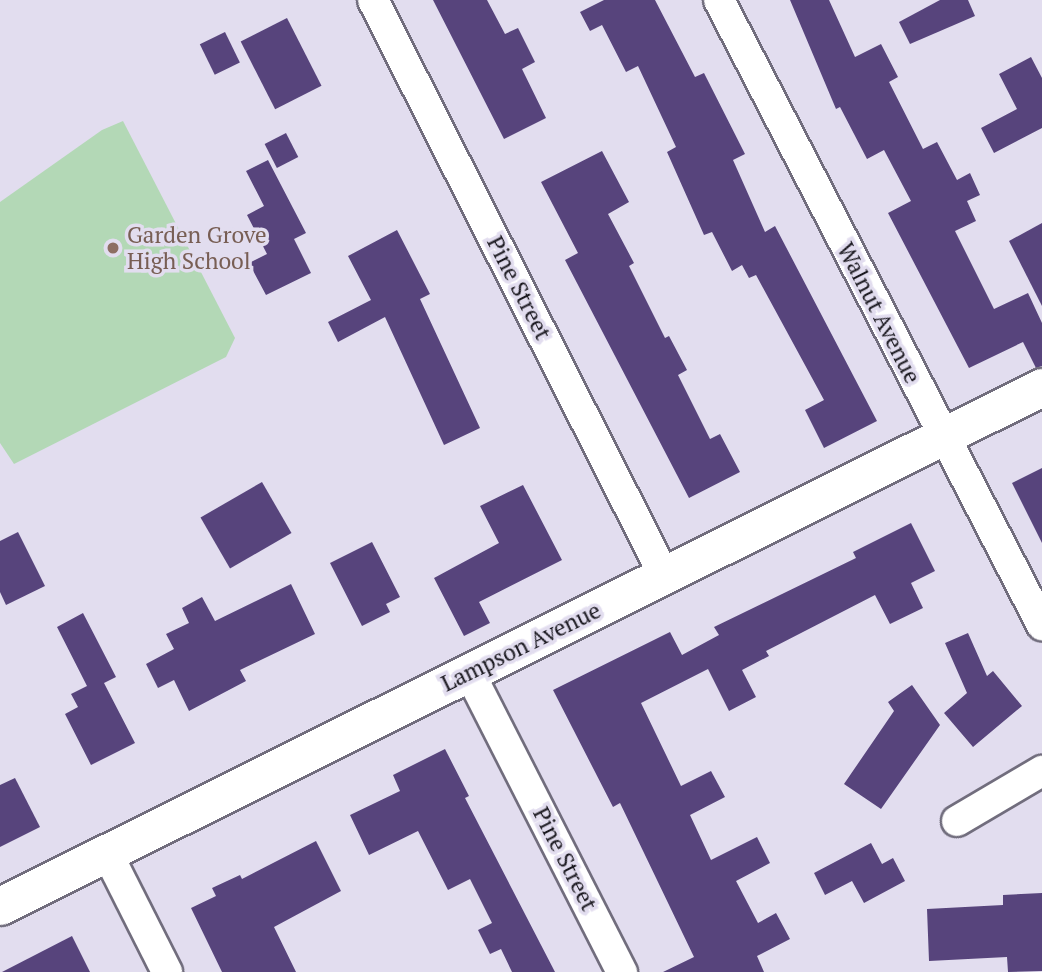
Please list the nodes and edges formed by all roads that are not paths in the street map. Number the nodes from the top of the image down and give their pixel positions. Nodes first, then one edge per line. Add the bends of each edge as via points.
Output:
1 (373, 0) edge
2 (719, 0) edge
3 (1042, 387) edge
4 (943, 437) junction
5 (664, 575) junction
6 (1042, 625) edge
7 (469, 672) junction
8 (1042, 771) edge
9 (957, 821) dead end
10 (107, 853) junction
11 (0, 906) edge
12 (167, 972) edge
13 (622, 972) edge

1 - 5 street, Pine Street
2 - 4 street, Walnut Avenue
3 - 4 street, Lampson Avenue
4 - 5 street, Lampson Avenue
4 - 6 street, Walnut Avenue
5 - 7 street, Lampson Avenue
7 - 10 street, Lampson Avenue
7 - 13 street, Pine Street
8 - 9 street
10 - 11 street, Lampson Avenue
10 - 12 street

